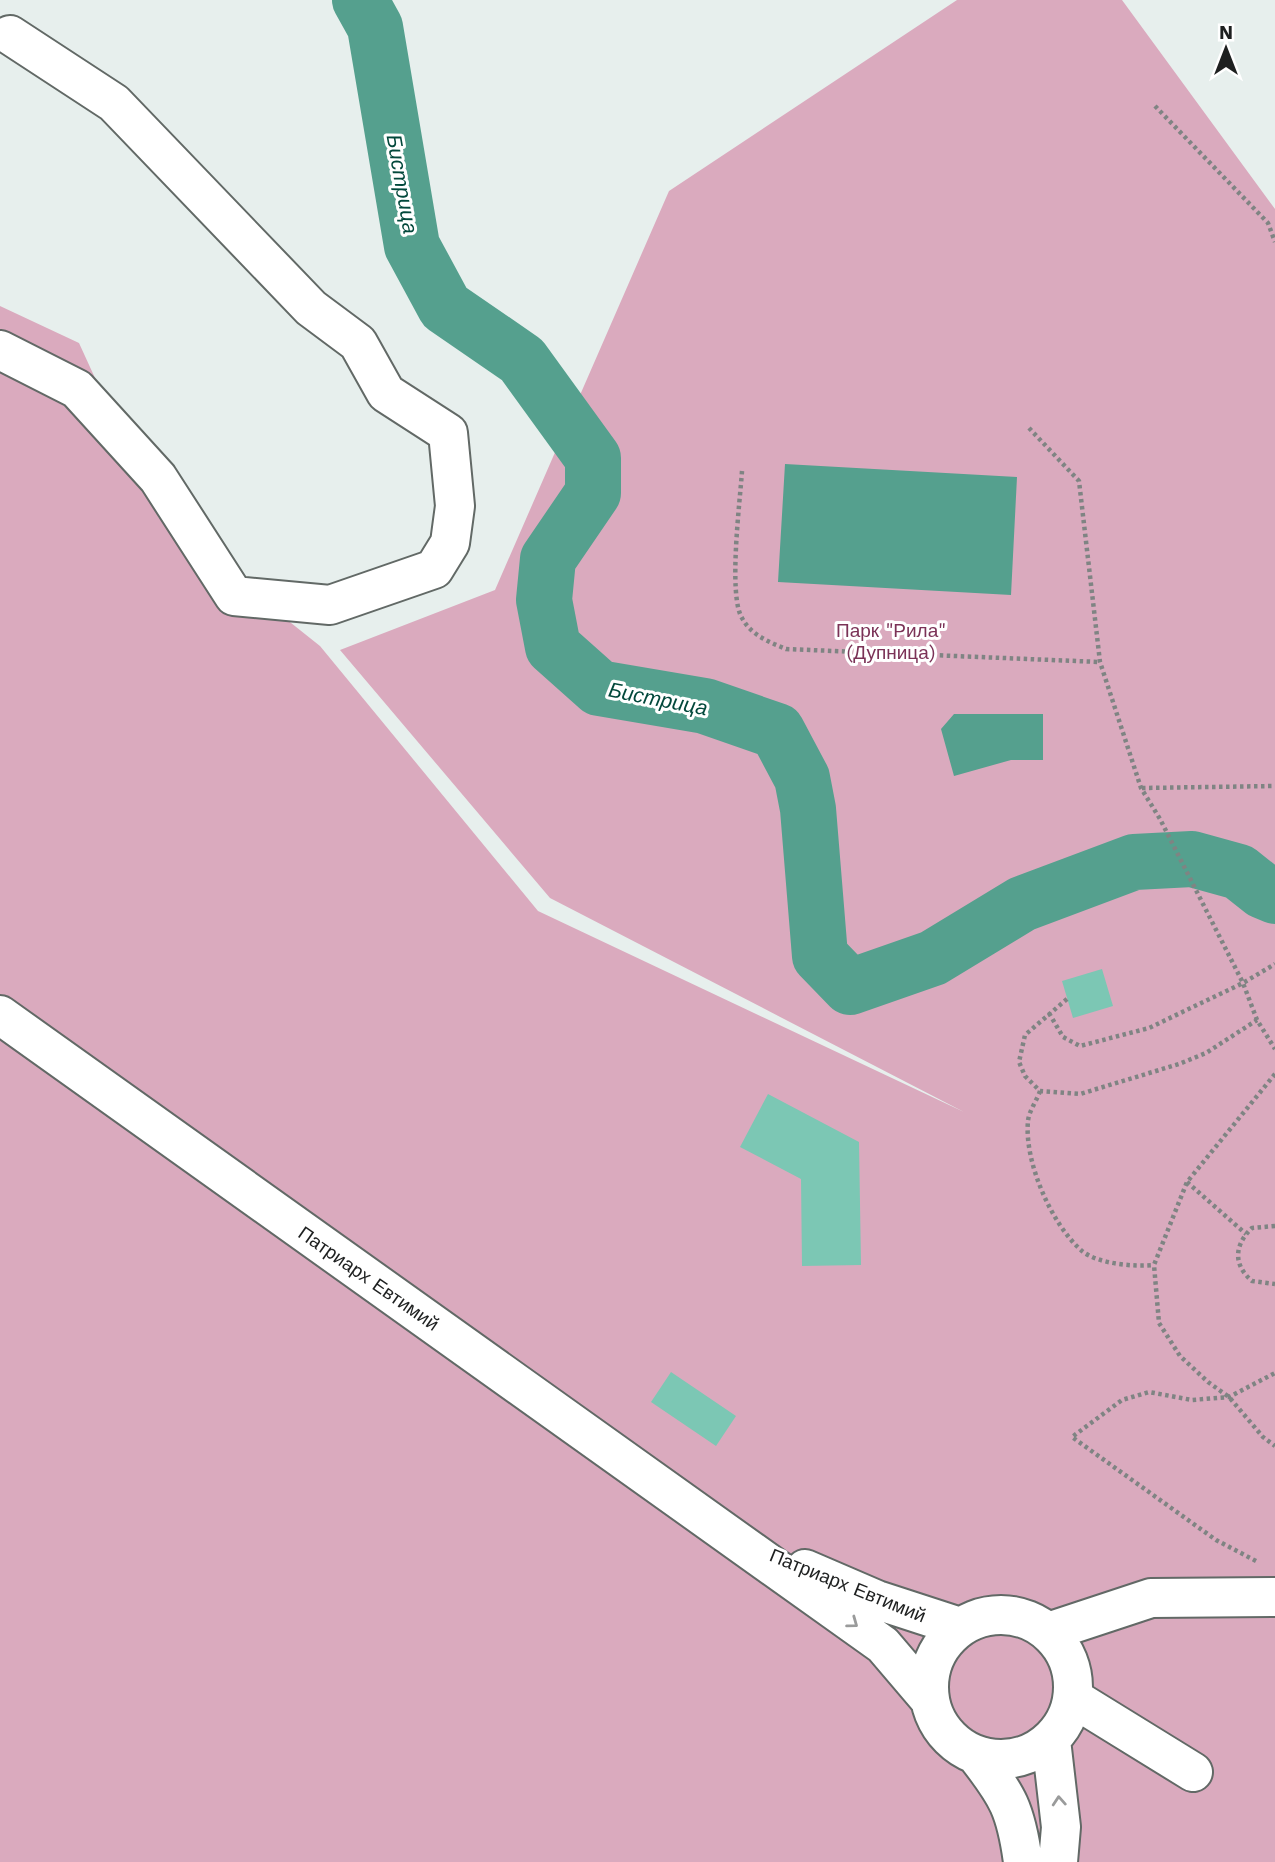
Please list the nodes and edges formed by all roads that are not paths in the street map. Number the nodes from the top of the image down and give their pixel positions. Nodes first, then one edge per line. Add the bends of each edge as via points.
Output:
1 (10, 35) dead end
2 (0, 350) edge
3 (0, 1015) edge
4 (738, 1540) junction
5 (1269, 1581) edge
6 (960, 1628) junction
7 (1048, 1632) junction
8 (1073, 1698) junction
9 (929, 1699) junction
10 (1051, 1741) junction
11 (976, 1755) junction
12 (1194, 1772) dead end
13 (1023, 1862) edge
14 (1058, 1862) edge

1 - 2 street via 114,103 311,308 358,343 386,393 448,433 455,506 450,543 434,569 330,605 234,596 158,478 77,389
3 - 4 street, Патриарх Евтимий
4 - 6 street, Патриарх Евтимий via 877,1600
4 -> 9 street, Патриарх Евтимий via 883,1645
5 - 7 street via 1150,1598
6 - 7 street via 976,1619 1011,1615
6 - 9 street via 935,1657
7 - 8 street via 1064,1650 1072,1673
8 - 10 street
8 - 12 street
9 - 11 street via 945,1733
10 - 11 street via 1016,1758
14 -> 10 street via 1061,1828
11 - 13 street via 1006,1794 1017,1821

